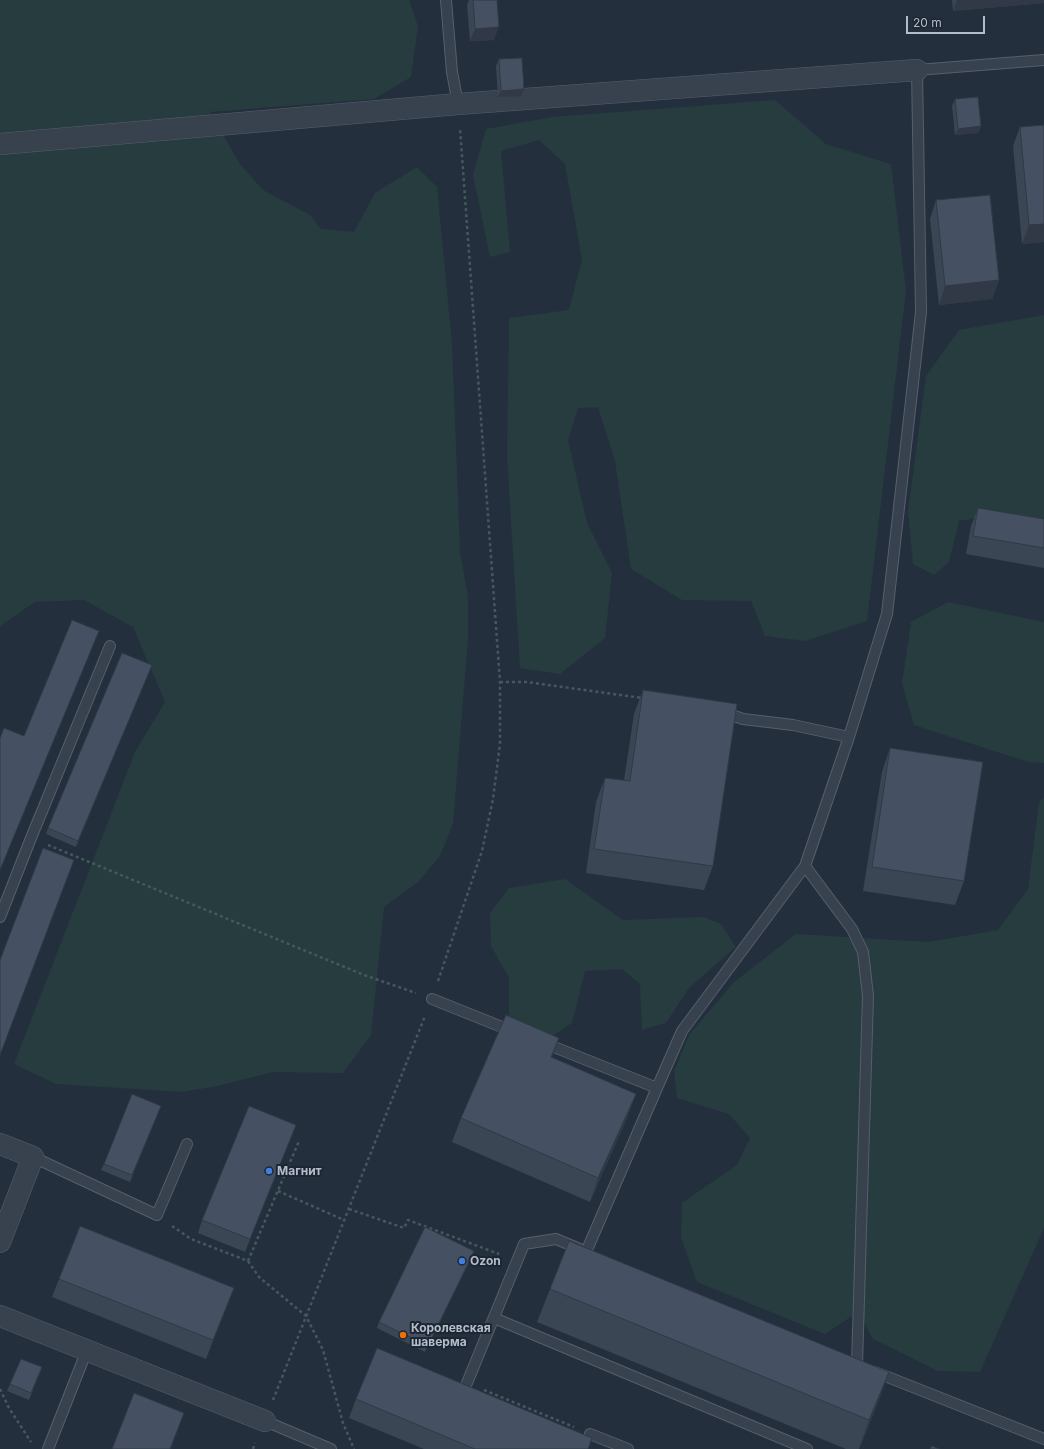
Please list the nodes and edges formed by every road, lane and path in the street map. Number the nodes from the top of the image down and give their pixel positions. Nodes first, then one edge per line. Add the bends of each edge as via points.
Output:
1 (446, 0) edge
2 (1044, 60) edge
3 (917, 70) junction
4 (458, 104) junction
5 (0, 144) edge
6 (110, 646) dead end
7 (500, 682) junction
8 (644, 698) edge
9 (714, 708) edge
10 (848, 737) junction
11 (30, 838) junction
12 (806, 866) junction
13 (0, 917) edge
14 (432, 999) junction
15 (657, 1088) junction
16 (299, 1141) dead end
17 (0, 1144) edge
18 (187, 1144) dead end
19 (33, 1157) junction
20 (278, 1191) junction
21 (349, 1208) junction
22 (157, 1215) junction
23 (344, 1220) junction
24 (0, 1242) edge
25 (517, 1260) junction
26 (248, 1261) junction
27 (0, 1316) edge
28 (306, 1316) junction
29 (494, 1318) junction
30 (87, 1350) junction
31 (467, 1383) joint
32 (0, 1389) edge
33 (264, 1421) junction
34 (590, 1434) joint
35 (1044, 1439) edge
36 (32, 1443) dead end
37 (48, 1449) edge
38 (331, 1449) edge
39 (354, 1449) edge
40 (628, 1449) edge
41 (807, 1449) edge

1 - 4 lane via 452,72
2 - 3 lane
3 - 4 street
3 - 10 lane via 921,312 887,614
4 - 5 street
4 - 7 path
6 - 11 lane
7 - 8 path via 527,682
7 - 14 path via 500,744 493,799 482,851
9 - 10 lane via 743,719 793,725
10 - 12 lane
11 - 13 lane
11 - 14 path via 364,975
12 - 15 lane via 682,1031
12 - 35 lane via 852,929 863,952 868,996 853,1363
14 - 15 lane
14 - 21 path
15 - 25 lane via 590,1253 556,1239 524,1244
16 - 20 path
17 - 19 street
18 - 22 lane
19 - 22 lane
19 - 24 street
20 - 23 path
20 - 26 path
21 - 23 path
21 - 25 path via 404,1228 408,1220
22 - 26 path via 191,1239
23 - 28 path
25 - 29 lane
26 - 28 path via 259,1277
27 - 30 street
28 - 33 path
28 - 39 path via 323,1350 343,1423
29 - 31 lane
29 - 41 lane
30 - 33 street
30 - 37 lane
31 - 34 path
32 - 36 path
33 - 38 lane
34 - 40 lane

